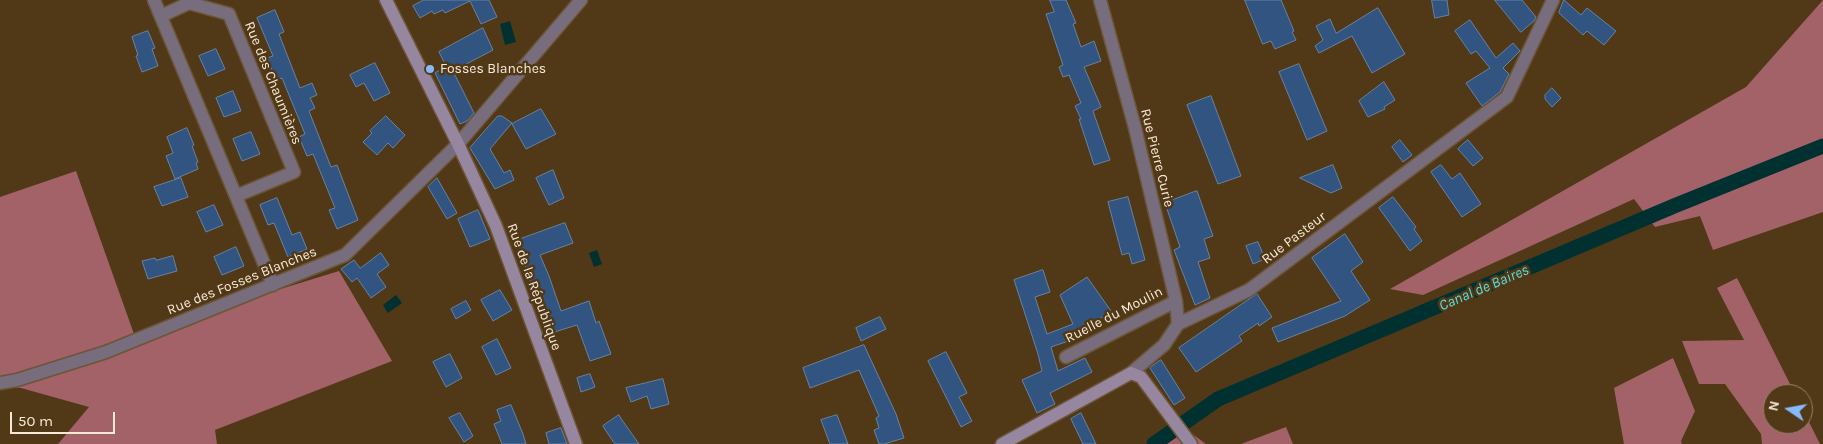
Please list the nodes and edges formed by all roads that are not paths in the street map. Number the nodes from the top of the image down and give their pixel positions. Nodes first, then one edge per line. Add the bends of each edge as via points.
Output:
1 (154, 0) edge
2 (386, 0) edge
3 (581, 0) edge
4 (1100, 0) edge
5 (1553, 0) edge
6 (161, 16) junction
7 (458, 144) junction
8 (236, 196) junction
9 (273, 285) junction
10 (1176, 301) junction
11 (1178, 324) junction
12 (1066, 357) dead end
13 (1131, 373) junction
14 (0, 383) edge
15 (1190, 443) edge
16 (576, 444) edge
17 (1002, 444) edge

1 - 6 street
2 - 7 street, Rue de la République
3 - 7 street, Rue des Fosses Blanches
4 - 10 street, Rue Pierre Curie via 1136,128
5 - 11 street, Rue Pasteur via 1507,97 1249,290
6 - 8 street
6 - 8 street, Rue des Chaumières via 188,3 229,14 294,172
7 - 9 street, Rue des Fosses Blanches via 345,255
7 - 16 street, Rue de la République via 496,226
8 - 9 street
9 - 14 street, Rue des Fosses Blanches via 106,352
10 - 11 street, Rue Pierre Curie
10 - 12 street, Ruelle du Moulin
11 - 13 street via 1164,345
13 - 15 street via 1141,377
13 - 17 street

